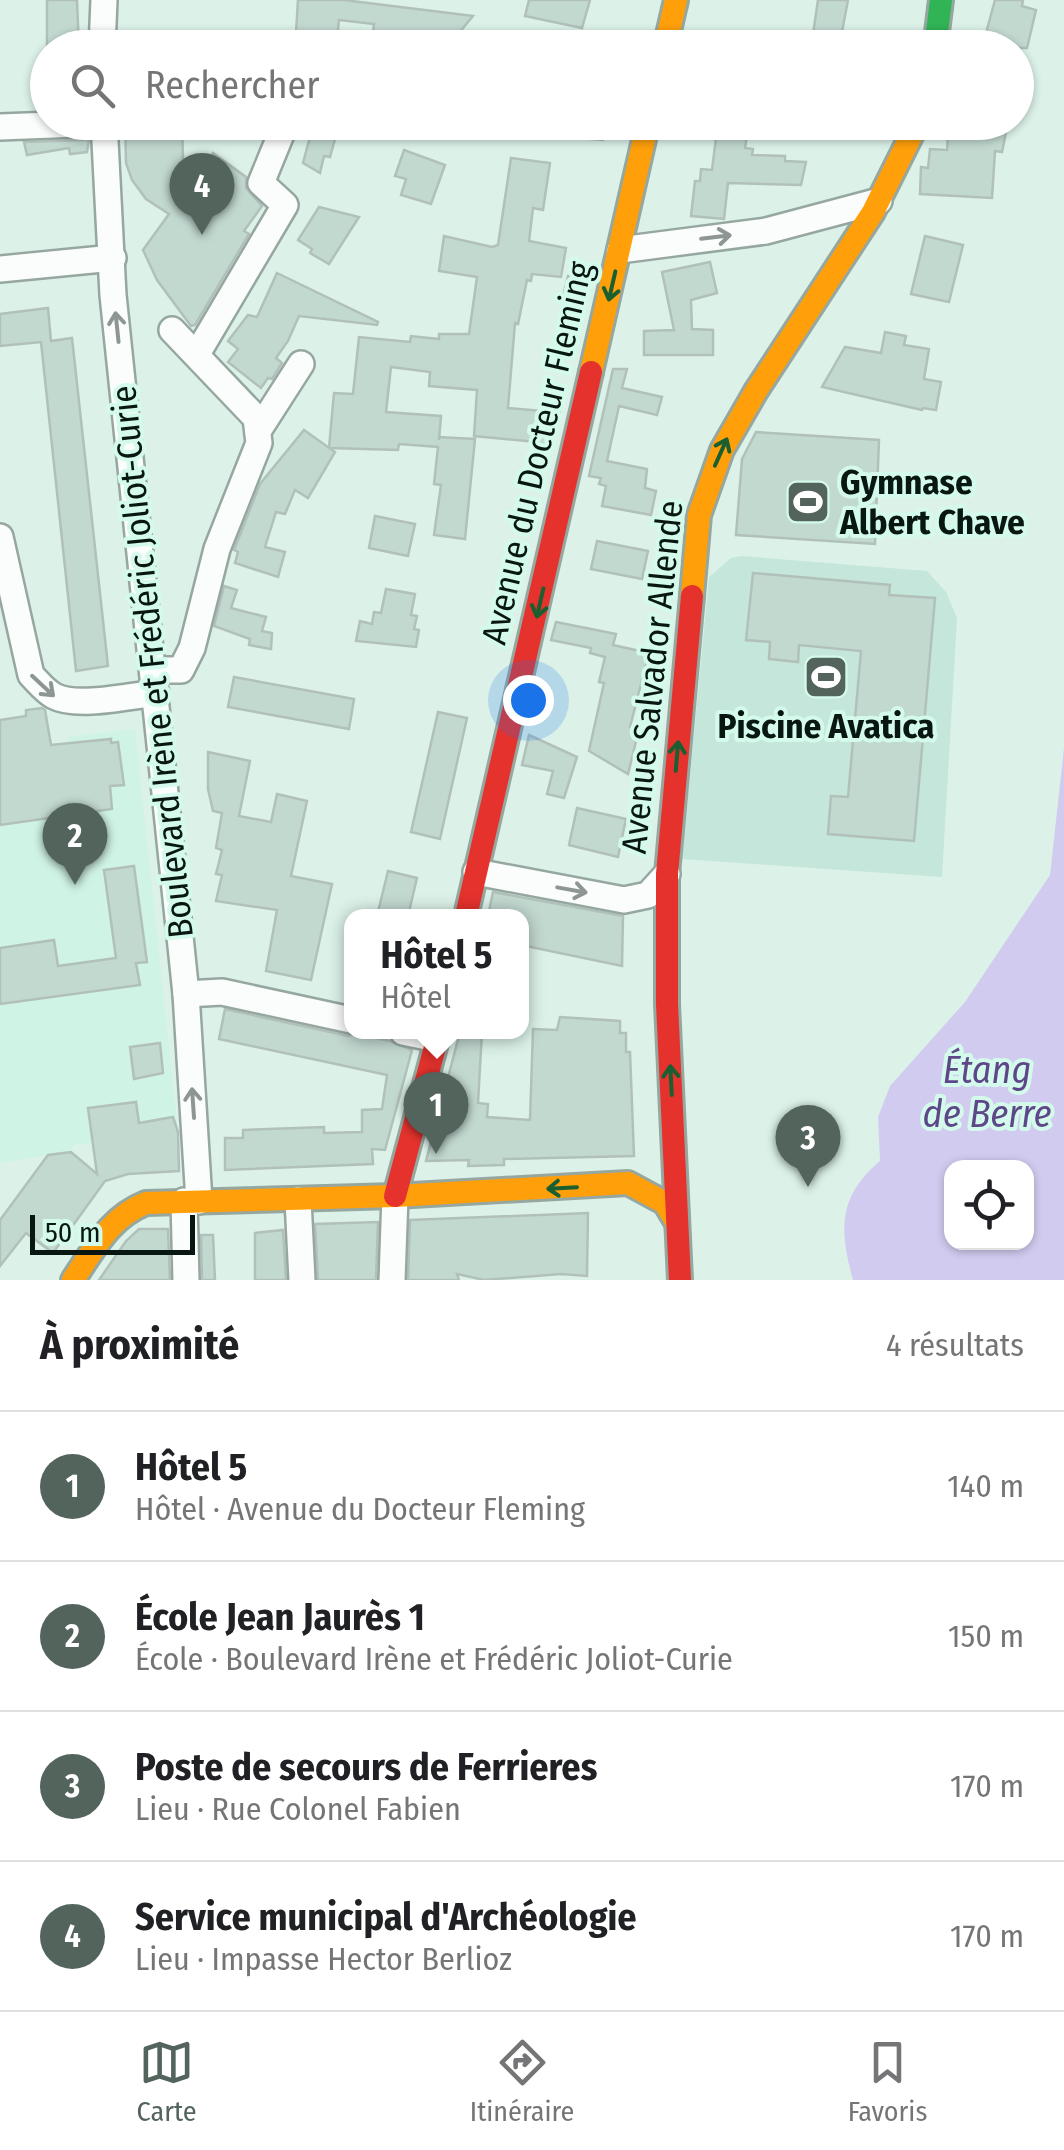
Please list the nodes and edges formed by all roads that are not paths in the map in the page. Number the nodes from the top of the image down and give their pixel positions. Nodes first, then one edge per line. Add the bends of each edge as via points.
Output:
1 (104, 0) edge
2 (676, 0) edge
3 (941, 0) edge
4 (103, 30) edge
5 (670, 30) edge
6 (937, 30) edge
7 (30, 125) edge
8 (0, 126) edge
9 (105, 140) edge
10 (279, 140) edge
11 (644, 140) edge
12 (909, 140) edge
13 (879, 201) junction
14 (620, 250) junction
15 (113, 258) junction
16 (0, 269) edge
17 (172, 330) dead end
18 (197, 354) junction
19 (301, 364) dead end
20 (258, 430) junction
21 (0, 537) edge
22 (5, 597) edge
23 (155, 682) junction
24 (476, 872) junction
25 (667, 874) junction
26 (624, 900) junction
27 (468, 909) edge
28 (668, 915) junction
29 (186, 994) junction
30 (344, 1018) edge
31 (437, 1039) edge
32 (676, 1178) junction
33 (628, 1183) junction
34 (395, 1196) junction
35 (298, 1200) junction
36 (191, 1201) junction
37 (677, 1223) junction
38 (73, 1280) edge
39 (186, 1280) edge
40 (302, 1280) edge
41 (392, 1280) edge
42 (680, 1280) edge

1 - 4 street
2 - 5 main road
3 - 6 main road
7 - 8 street
9 - 15 street, Boulevard Irène et Frédéric Joliot-Curie
10 - 18 street via 261,183 285,204
11 - 14 main road, Avenue du Docteur Fleming
12 - 13 main road, Avenue Salvador Allende
14 -> 13 street via 766,231
25 -> 13 main road, Avenue Salvador Allende via 706,484 753,394
14 -> 24 main road, Avenue du Docteur Fleming
15 - 16 street
23 -> 15 street, Boulevard Irène et Frédéric Joliot-Curie
17 - 18 street
18 - 20 street via 256,418
19 - 20 street
20 - 23 street via 192,648 181,670
21 - 22 street
22 -> 23 street via 30,675 57,698 75,702
23 - 29 street, Boulevard Irène et Frédéric Joliot-Curie
24 -> 26 street
24 - 27 main road, Avenue du Docteur Fleming
25 - 26 street via 648,895
25 - 28 main road, Avenue Salvador Allende
26 - 28 street
32 -> 28 main road, Avenue Salvador Allende
29 - 30 street via 222,992
36 -> 29 street, Boulevard Irène et Frédéric Joliot-Curie
31 - 34 main road
32 - 33 main road
32 - 37 main road, Avenue Salvador Allende
33 -> 34 main road
33 - 37 main road via 666,1202
34 - 35 main road
34 - 41 street
35 - 36 main road
35 - 40 street
36 - 38 main road via 130,1207
36 - 39 street, Boulevard Irène et Frédéric Joliot-Curie
37 - 42 main road, Avenue Salvador Allende

